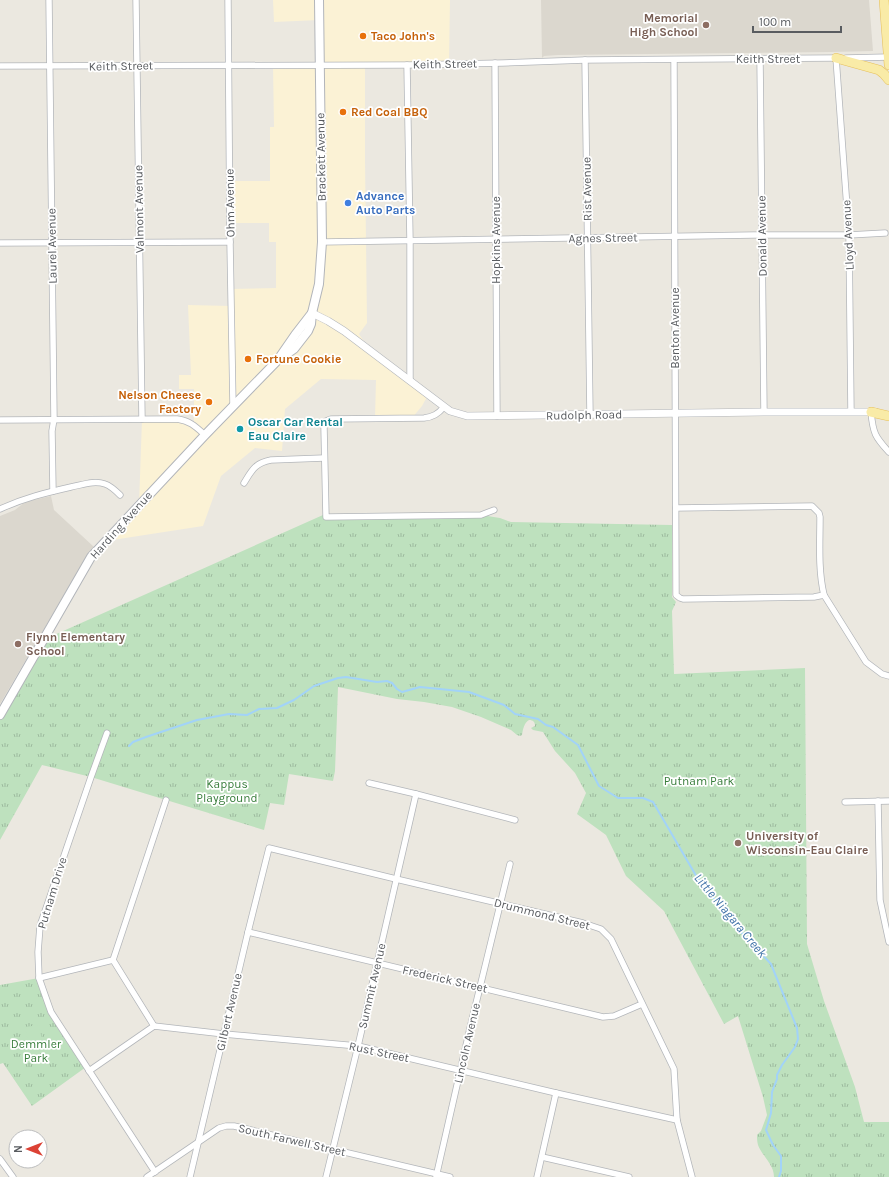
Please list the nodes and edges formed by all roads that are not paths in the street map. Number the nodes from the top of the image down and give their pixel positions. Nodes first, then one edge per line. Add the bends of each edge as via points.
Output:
1 (49, 0) edge
2 (136, 0) edge
3 (228, 0) edge
4 (319, 0) edge
5 (884, 0) edge
6 (836, 58) junction
7 (760, 59) junction
8 (889, 59) edge
9 (585, 60) junction
10 (674, 60) junction
11 (495, 63) junction
12 (320, 64) junction
13 (407, 64) junction
14 (229, 65) junction
15 (0, 66) edge
16 (137, 66) junction
17 (50, 67) junction
18 (889, 80) edge
19 (885, 233) dead end
20 (762, 235) junction
21 (849, 235) junction
22 (675, 236) junction
23 (588, 238) junction
24 (496, 240) junction
25 (410, 241) junction
26 (139, 242) junction
27 (230, 242) junction
28 (322, 242) junction
29 (0, 243) edge
30 (52, 243) junction
31 (312, 313) junction
32 (410, 381) junction
33 (234, 406) junction
34 (444, 407) junction
35 (764, 412) junction
36 (851, 412) junction
37 (871, 412) junction
38 (889, 412) edge
39 (676, 413) junction
40 (590, 414) junction
41 (497, 416) junction
42 (889, 416) edge
43 (142, 418) junction
44 (0, 420) edge
45 (54, 420) junction
46 (205, 435) junction
47 (889, 452) edge
48 (324, 458) junction
49 (244, 483) dead end
50 (53, 491) junction
51 (120, 495) dead end
52 (676, 508) junction
53 (0, 509) edge
54 (494, 510) dead end
55 (824, 595) junction
56 (889, 676) edge
57 (0, 716) edge
58 (107, 733) dead end
59 (369, 783) dead end
60 (416, 794) junction
61 (166, 800) dead end
62 (878, 801) junction
63 (889, 801) edge
64 (845, 802) dead end
65 (515, 820) dead end
66 (269, 848) joint
67 (510, 864) dead end
68 (396, 879) junction
69 (500, 904) junction
70 (248, 932) junction
71 (889, 942) edge
72 (113, 960) junction
73 (377, 962) junction
74 (39, 978) junction
75 (480, 987) junction
76 (642, 1004) junction
77 (154, 1026) junction
78 (224, 1034) junction
79 (358, 1046) junction
80 (460, 1070) junction
81 (89, 1071) junction
82 (556, 1093) junction
83 (677, 1120) junction
84 (198, 1141) junction
85 (332, 1149) junction
86 (542, 1157) junction
87 (0, 1159) edge
88 (155, 1172) junction
89 (436, 1175) edge
90 (13, 1177) edge
91 (147, 1177) edge
92 (190, 1177) edge
93 (326, 1177) edge
94 (450, 1177) edge
95 (537, 1177) edge
96 (629, 1177) edge
97 (692, 1177) edge

1 - 17 street, Laurel Avenue
2 - 16 street, Valmont Avenue
3 - 14 street, Ohm Avenue
4 - 12 main road, Brackett Avenue
5 - 8 main road
6 - 7 street, Keith Street
6 - 8 street, Keith Street
6 - 18 main road via 879,70
6 - 21 street, Lloyd Avenue
7 - 10 street, Keith Street
7 - 20 street, Donald Avenue
9 - 10 street, Keith Street
9 - 11 street, Keith Street
9 - 23 street, Rist Avenue
10 - 22 street, Benton Avenue
11 - 13 street, Keith Street
11 - 24 street, Hopkins Avenue
12 - 13 street, Keith Street
12 - 14 street, Keith Street
12 - 28 main road, Brackett Avenue
13 - 25 street
14 - 16 street, Keith Street
14 - 27 street, Ohm Avenue
15 - 17 street, Keith Street
16 - 17 street, Keith Street
16 - 26 street, Valmont Avenue
17 - 30 street, Laurel Avenue
19 - 21 street, Agnes Street
20 - 21 street, Agnes Street
20 - 22 street, Agnes Street
20 - 35 street, Donald Avenue
21 - 36 street, Lloyd Avenue
22 - 23 street, Agnes Street
22 - 39 street, Benton Avenue
23 - 24 street, Agnes Street
23 - 40 street, Rist Avenue
24 - 25 street, Agnes Street
24 - 41 street, Hopkins Avenue
25 - 28 street, Agnes Street
25 - 32 street
26 - 27 street
26 - 30 street
26 - 43 street, Valmont Avenue
27 - 33 street, Ohm Avenue
28 - 31 main road, Brackett Avenue via 319,284
29 - 30 street
30 - 45 street, Laurel Avenue
31 - 32 street, Rudolph Road via 344,331
31 - 33 main road, Harding Avenue via 277,361
32 - 34 street, Rudolph Road
33 - 46 main road, Harding Avenue
34 - 41 street, Rudolph Road via 467,416
34 - 48 street via 435,416 424,418 326,421
35 - 36 street, Rudolph Road
35 - 39 street, Rudolph Road
36 - 37 street, Rudolph Road
37 - 38 street, Rudolph Road
37 - 42 main road
37 - 47 street via 875,434
39 - 40 street, Rudolph Road
39 - 52 street, Benton Avenue
40 - 41 street, Rudolph Road
43 - 45 street
43 - 46 street via 186,420
44 - 45 street
45 - 50 street, Laurel Avenue
46 - 57 main road, Harding Avenue via 91,557
48 - 49 street via 265,461 252,469
48 - 54 street via 326,517 481,515
50 - 51 street via 93,482 112,487
50 - 53 street
52 - 55 street via 812,506 820,517 820,572
52 - 55 street, Benton Avenue via 678,597 682,599
55 - 56 street via 866,662
58 - 74 street, Putnam Drive via 40,926
59 - 60 street
60 - 65 street
60 - 68 street, Summit Avenue
61 - 72 street
62 - 63 street
62 - 64 street
62 - 71 street via 880,900
66 - 68 street, Drummond Street
66 - 70 street, Gilbert Avenue
67 - 69 street, Lincoln Avenue
68 - 69 street, Drummond Street
68 - 73 street, Summit Avenue
69 - 75 street, Lincoln Avenue
69 - 76 street, Drummond Street via 601,929 611,939
70 - 73 street, Frederick Street
70 - 78 street, Gilbert Avenue
72 - 74 street
72 - 77 street
73 - 75 street, Frederick Street
73 - 79 street, Summit Avenue
74 - 81 street, Putnam Drive via 51,1012
75 - 76 street, Frederick Street via 603,1017 614,1016
75 - 80 street, Lincoln Avenue
76 - 83 street, Drummond Street via 674,1070
77 - 78 street, Rust Street
77 - 81 street
78 - 79 street, Rust Street
78 - 84 street, Gilbert Avenue
79 - 80 street, Rust Street
79 - 85 street, Summit Avenue
80 - 82 street, Rust Street
80 - 89 street, Lincoln Avenue
81 - 88 street, Putnam Drive
82 - 83 street, Rust Street
82 - 86 street
83 - 97 street, Drummond Street
84 - 85 street, South Farwell Street via 219,1128 234,1126
84 - 88 street, South Farwell Street
84 - 92 street, Gilbert Avenue
85 - 89 street, South Farwell Street
85 - 93 street, Summit Avenue
86 - 95 street
86 - 96 street
87 - 90 street
88 - 91 street, South Farwell Street
89 - 94 street, South Farwell Street

